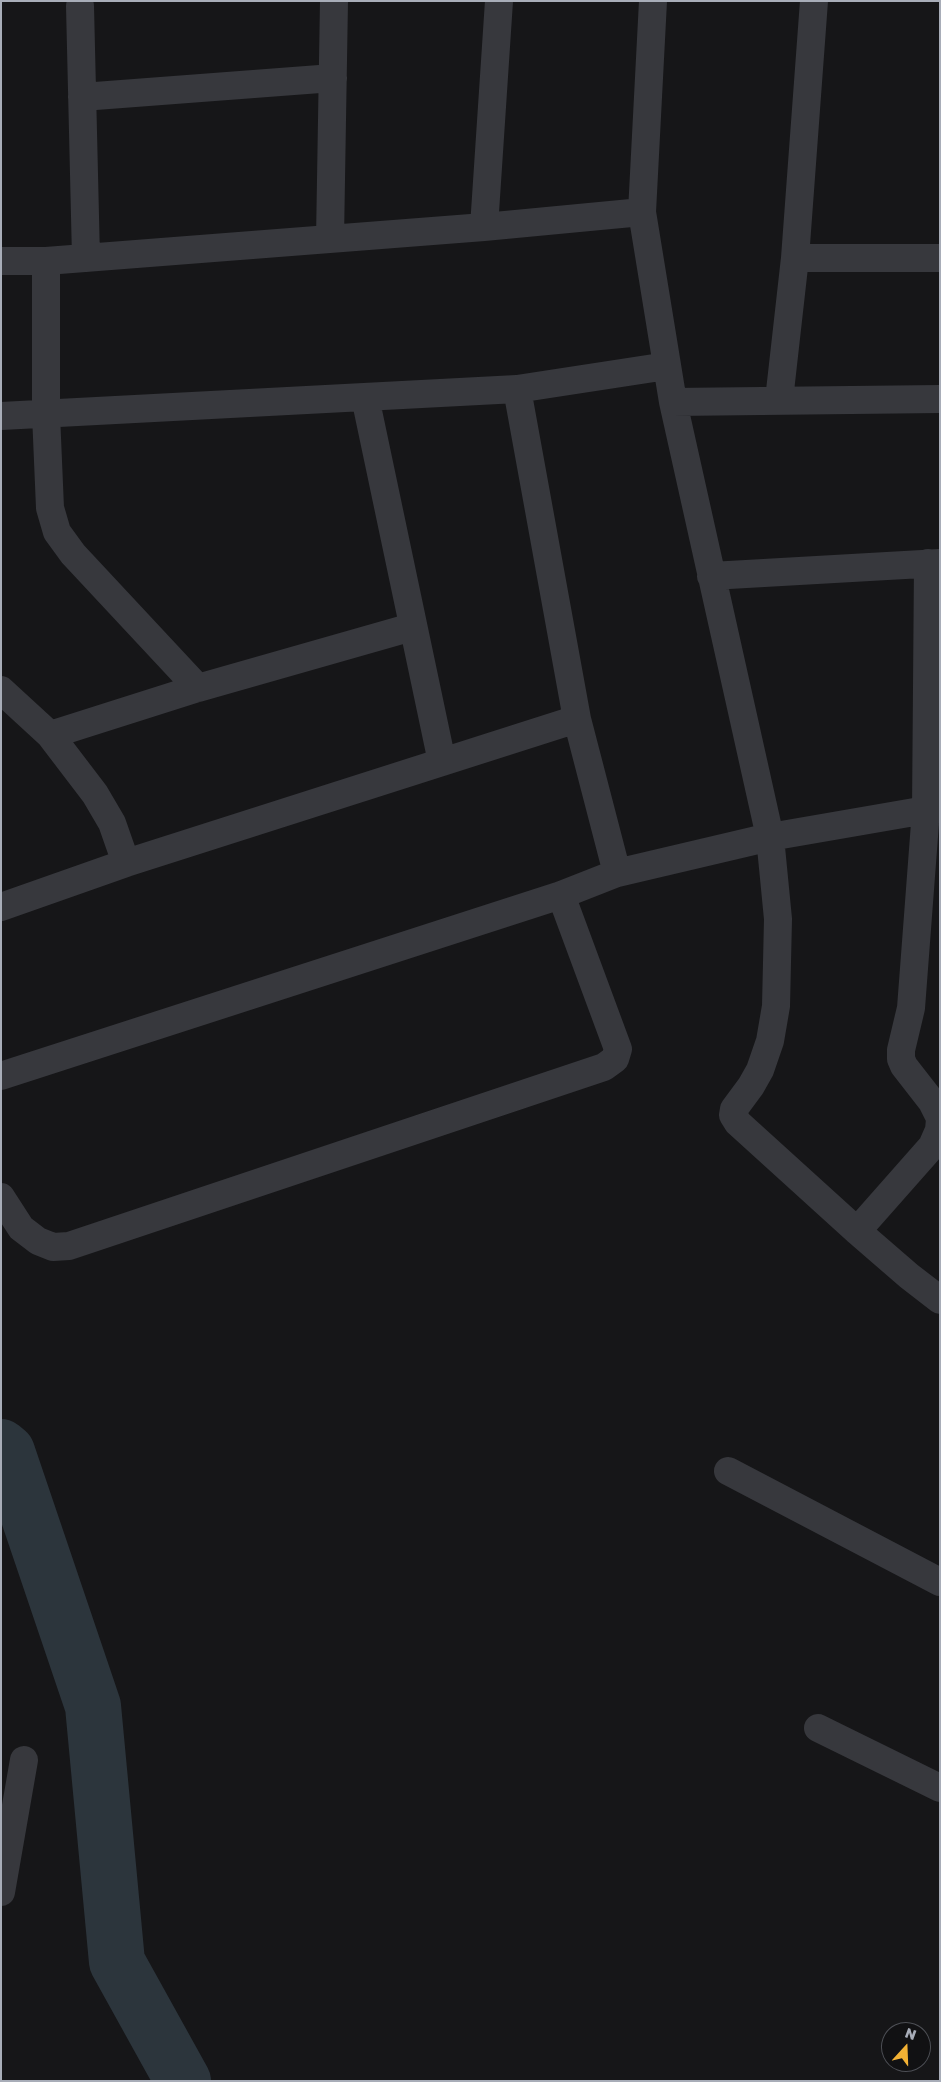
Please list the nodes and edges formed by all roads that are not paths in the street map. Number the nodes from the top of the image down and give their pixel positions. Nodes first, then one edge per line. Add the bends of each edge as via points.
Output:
1 (334, 1) edge
2 (499, 1) edge
3 (654, 1) edge
4 (814, 1) edge
5 (80, 6) dead end
6 (333, 78) junction
7 (82, 98) junction
8 (642, 212) junction
9 (484, 227) junction
10 (330, 239) junction
11 (86, 258) junction
12 (795, 258) junction
13 (940, 258) edge
14 (1, 261) edge
15 (46, 261) junction
16 (667, 366) junction
17 (517, 389) junction
18 (365, 397) junction
19 (940, 399) edge
20 (779, 400) junction
21 (674, 402) junction
22 (46, 414) junction
23 (1, 416) edge
24 (934, 563) edge
25 (711, 576) junction
26 (412, 627) junction
27 (198, 688) junction
28 (1, 690) edge
29 (577, 719) junction
30 (50, 736) junction
31 (442, 762) junction
32 (933, 810) edge
33 (770, 837) junction
34 (126, 863) junction
35 (617, 873) junction
36 (561, 895) junction
37 (1, 907) edge
38 (1, 1076) edge
39 (940, 1119) edge
40 (1, 1197) edge
41 (857, 1231) junction
42 (940, 1300) edge
43 (728, 1471) dead end
44 (940, 1582) edge
45 (818, 1728) dead end
46 (24, 1760) dead end
47 (940, 1788) edge
48 (1, 1892) edge

1 - 6 street
2 - 9 street
3 - 8 street
4 - 12 street
5 - 7 street
6 - 7 street
6 - 10 street
7 - 11 street
8 - 9 street
8 - 16 street
9 - 10 street
10 - 11 street
11 - 15 street
12 - 13 street
12 - 20 street
14 - 15 street
15 - 22 street
16 - 17 street
16 - 21 street
17 - 18 street
17 - 29 street
18 - 22 street
18 - 26 street
19 - 20 street
20 - 21 street
21 - 25 street
22 - 23 street
22 - 27 street via 50,508 57,532 73,554
24 - 25 street
24 - 32 street
25 - 33 street
26 - 27 street
26 - 31 street
27 - 30 street
28 - 30 street
29 - 31 street
29 - 35 street
30 - 34 street via 95,794 112,823
31 - 34 street
32 - 33 street
32 - 39 street via 911,1008 901,1059 932,1102
33 - 35 street
33 - 41 street via 778,918 776,1006 770,1041 760,1070 734,1109 733,1116
34 - 37 street
35 - 36 street
36 - 38 street
36 - 40 street via 618,1049 615,1059 604,1067 69,1246 53,1247 38,1241 21,1228
39 - 41 street via 932,1146
41 - 42 street
43 - 44 street
45 - 47 street
46 - 48 street

